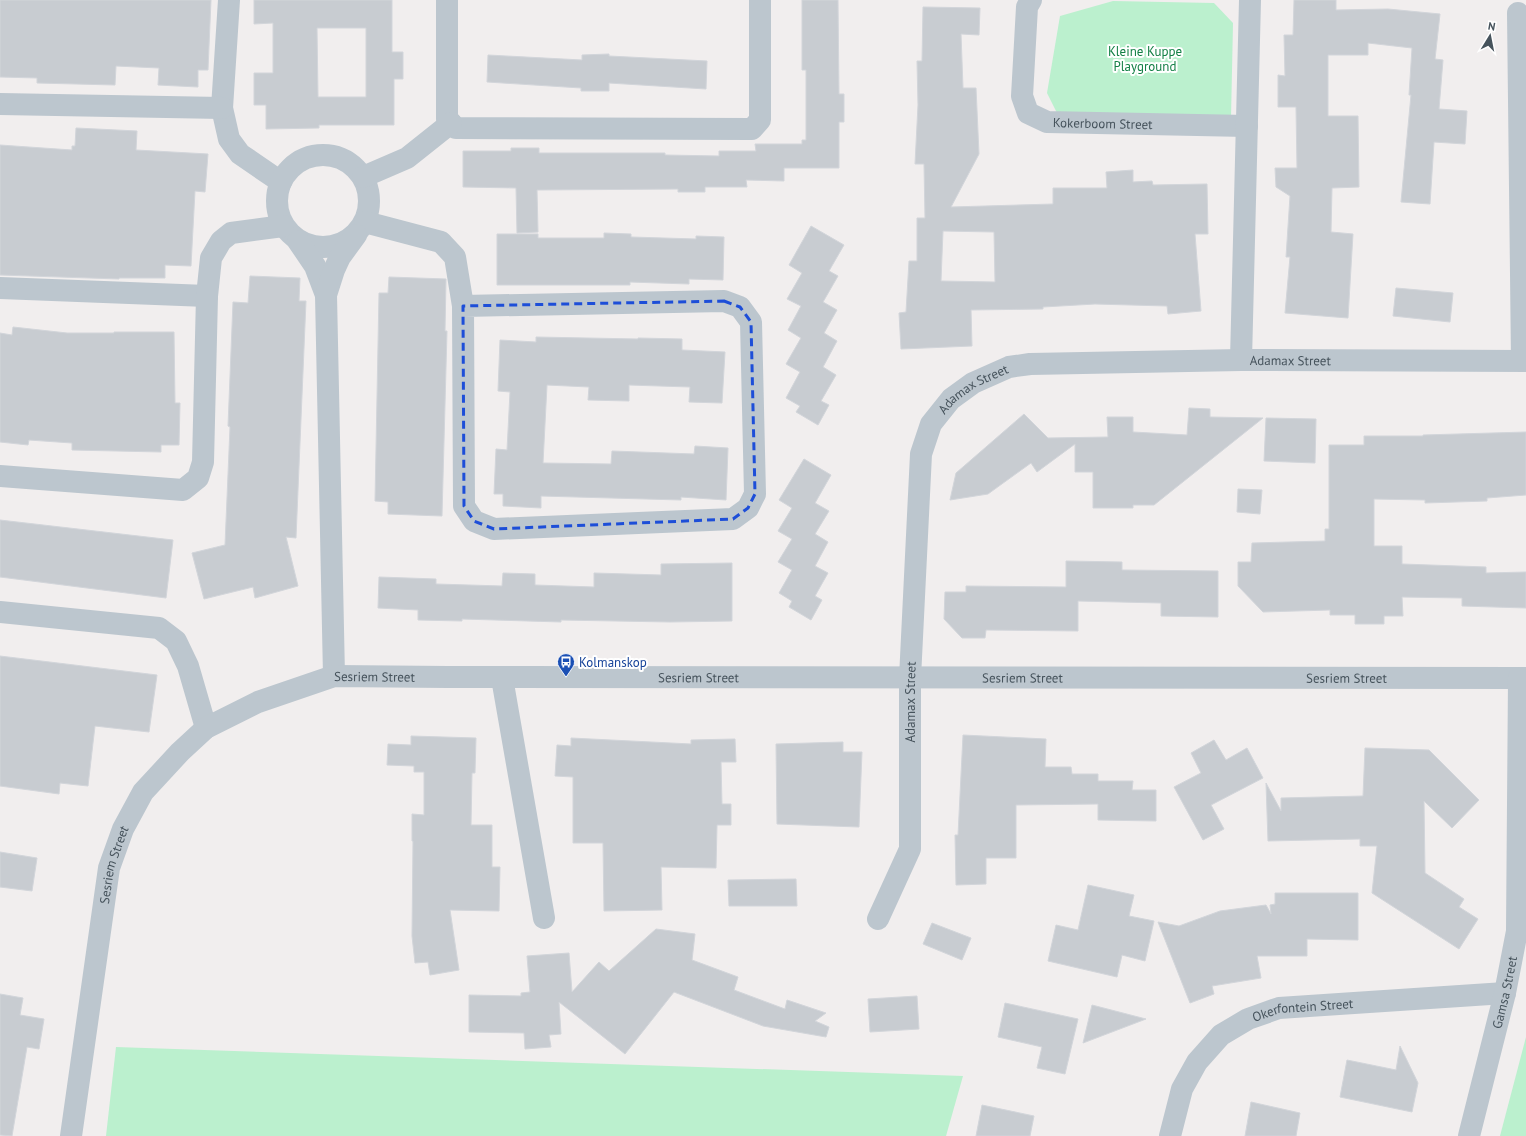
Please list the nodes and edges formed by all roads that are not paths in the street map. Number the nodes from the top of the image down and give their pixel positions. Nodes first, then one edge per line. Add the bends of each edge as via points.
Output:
1 (229, 0) edge
2 (447, 0) edge
3 (760, 0) edge
4 (1031, 0) edge
5 (1250, 0) edge
6 (1518, 13) dead end
7 (0, 104) edge
8 (222, 108) junction
9 (451, 123) junction
10 (1247, 126) junction
11 (363, 177) junction
12 (281, 182) junction
13 (360, 228) junction
14 (290, 233) junction
15 (0, 288) edge
16 (326, 294) junction
17 (207, 296) junction
18 (463, 306) junction
19 (1241, 360) junction
20 (1524, 361) edge
21 (0, 476) edge
22 (0, 612) edge
23 (334, 676) junction
24 (502, 678) junction
25 (910, 678) junction
26 (1523, 678) edge
27 (206, 728) junction
28 (544, 918) dead end
29 (878, 919) dead end
30 (1505, 993) junction
31 (71, 1136) edge
32 (1170, 1136) edge
33 (1469, 1136) edge

1 - 8 street
2 - 9 street via 447,119
3 - 9 street via 760,120 752,129 456,128
4 - 10 street, Kokerboom Street via 1027,7 1022,96 1028,113 1047,122
5 - 10 street
6 - 20 street
7 - 8 street
8 - 12 street via 229,139 240,154
9 - 11 street via 407,158
10 - 19 street
11 - 12 street via 346,161 324,155 309,157 295,164 284,174
11 - 13 street via 369,192 369,207
12 - 14 street via 276,203 278,218
13 - 14 street via 343,244 328,248 312,247
13 - 16 street via 340,257
13 - 18 street via 441,242 455,257
14 - 16 street via 315,266
14 - 17 street via 231,233 221,242 211,258
15 - 17 street
16 - 23 street
17 - 21 street via 203,462 198,478 183,490
18 - 18 street via 464,506 474,520 494,529 733,519 748,508 755,494 751,322 740,307 724,301
19 - 20 street, Adamax Street
19 - 25 street, Adamax Street via 1030,364 1009,367 972,383 951,399 931,424 921,454
22 - 27 street via 159,628 176,641 188,666
23 - 24 street, Sesriem Street
23 - 27 street, Sesriem Street via 258,702
24 - 25 street, Sesriem Street
24 - 28 street
25 - 26 street, Sesriem Street
25 - 29 street, Adamax Street via 910,849
26 - 30 street, Gamsa Street via 1517,931
27 - 31 street, Sesriem Street via 143,792 123,829 109,868
30 - 32 street, Okerfontein Street via 1279,1008 1248,1019 1221,1035 1197,1062 1182,1090
30 - 33 street, Gamsa Street

